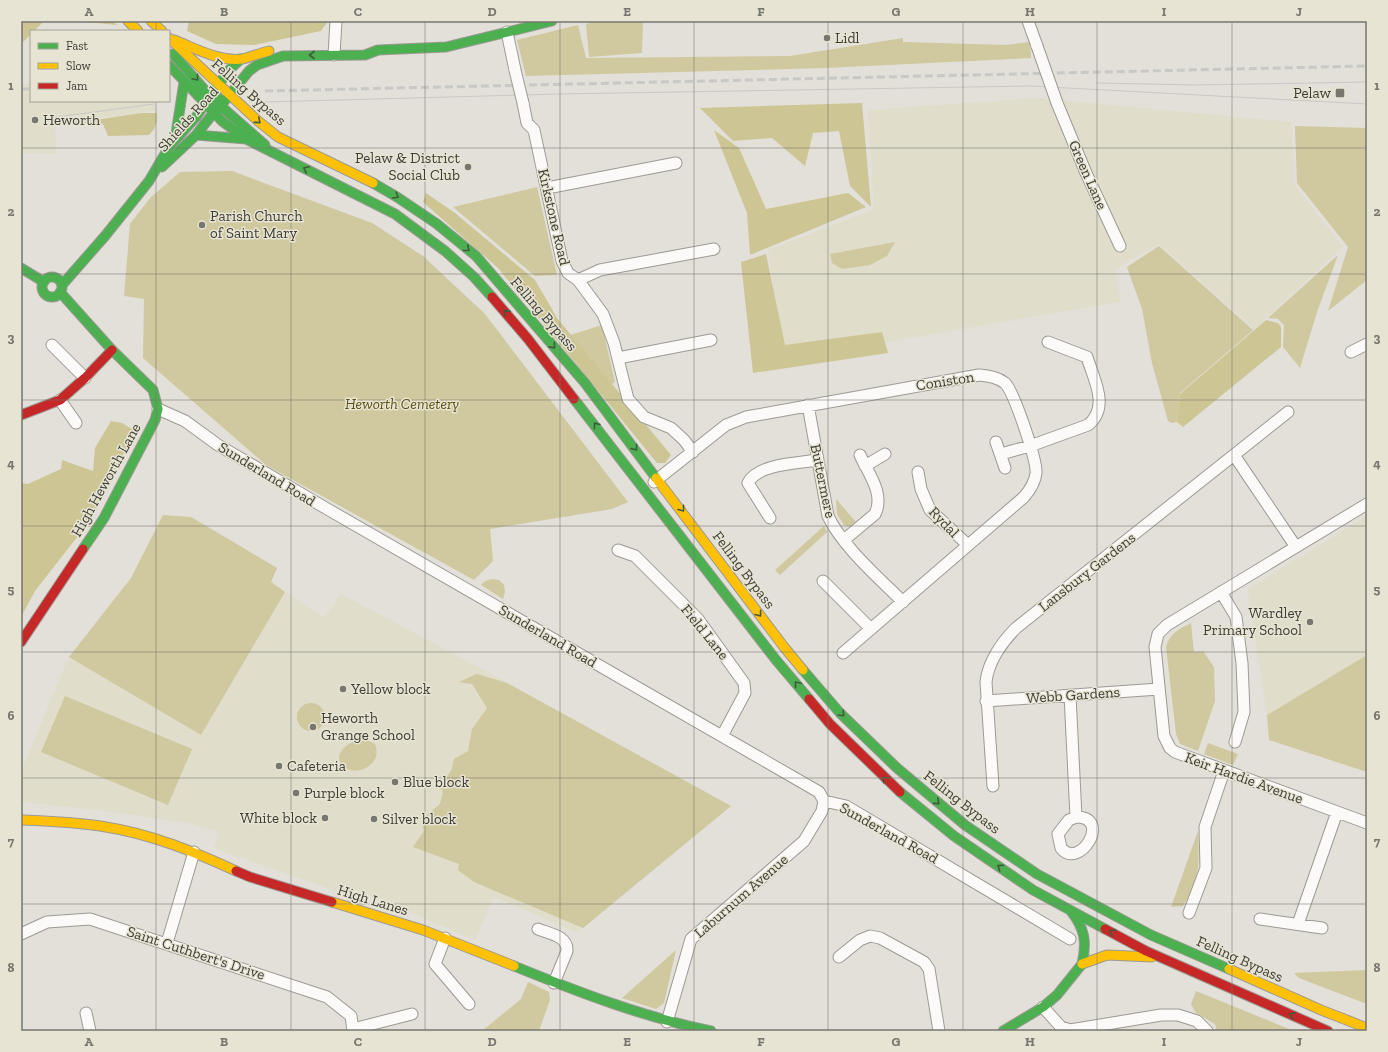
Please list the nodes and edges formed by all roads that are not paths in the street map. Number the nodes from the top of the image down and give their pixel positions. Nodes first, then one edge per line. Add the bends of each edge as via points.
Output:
1 (128, 21) edge
2 (146, 21) edge
3 (151, 21) edge
4 (336, 21) edge
5 (552, 21) edge
6 (1028, 21) edge
7 (137, 30) edge
8 (150, 30) edge
9 (161, 30) edge
10 (507, 32) junction
11 (170, 38) edge
12 (304, 46) dead end
13 (365, 46) dead end
14 (334, 48) junction
15 (378, 50) junction
16 (170, 51) edge
17 (241, 59) junction
18 (170, 66) edge
19 (184, 82) junction
20 (218, 84) junction
21 (230, 94) junction
22 (208, 100) junction
23 (222, 105) junction
24 (214, 114) junction
25 (196, 135) junction
26 (174, 141) junction
27 (248, 141) junction
28 (266, 155) junction
29 (676, 163) dead end
30 (291, 172) dead end
31 (154, 175) junction
32 (340, 185) junction
33 (547, 188) junction
34 (98, 244) junction
35 (1120, 246) dead end
36 (714, 249) dead end
37 (21, 268) edge
38 (55, 278) junction
39 (578, 280) junction
40 (44, 282) junction
41 (61, 289) junction
42 (712, 340) dead end
43 (1048, 342) dead end
44 (1367, 344) edge
45 (52, 345) dead end
46 (112, 350) junction
47 (1351, 352) dead end
48 (618, 358) junction
49 (85, 378) junction
50 (60, 400) junction
51 (808, 405) junction
52 (158, 409) junction
53 (1288, 412) dead end
54 (21, 415) edge
55 (76, 423) dead end
56 (996, 442) dead end
57 (1030, 446) junction
58 (693, 452) junction
59 (885, 454) dead end
60 (1001, 454) junction
61 (1234, 455) junction
62 (818, 460) junction
63 (1005, 468) dead end
64 (918, 472) dead end
65 (658, 478) junction
66 (645, 490) junction
67 (1367, 504) edge
68 (770, 518) dead end
69 (844, 540) junction
70 (968, 546) junction
71 (1296, 547) junction
72 (618, 550) dead end
73 (823, 581) dead end
74 (1221, 592) junction
75 (903, 602) junction
76 (870, 629) junction
77 (21, 642) edge
78 (843, 652) dead end
79 (1159, 689) junction
80 (1070, 695) junction
81 (986, 701) junction
82 (722, 736) junction
83 (1234, 742) dead end
84 (1224, 771) junction
85 (993, 786) dead end
86 (824, 800) junction
87 (1337, 812) junction
88 (1076, 817) dead end
89 (21, 820) edge
90 (1367, 823) edge
91 (194, 852) junction
92 (1068, 909) junction
93 (1189, 913) dead end
94 (1260, 919) dead end
95 (1298, 924) junction
96 (1322, 928) dead end
97 (538, 929) dead end
98 (21, 934) edge
99 (444, 938) junction
100 (1070, 939) dead end
101 (167, 943) junction
102 (839, 957) dead end
103 (1162, 958) junction
104 (1082, 964) junction
105 (554, 983) junction
106 (469, 1004) dead end
107 (1043, 1007) junction
108 (86, 1013) dead end
109 (412, 1014) dead end
110 (667, 1022) junction
111 (1367, 1028) edge
112 (353, 1030) edge
113 (90, 1031) edge
114 (711, 1031) edge
115 (939, 1031) edge
116 (1003, 1031) edge
117 (1207, 1031) edge
118 (1328, 1031) edge

1 - 7 main road
2 - 8 main road
3 - 9 main road
4 - 14 street
5 - 10 main road
6 - 35 street, Green Lane, bridge via 1057,103
10 - 15 main road via 446,47
10 - 33 street, Kirkstone Road, bridge via 527,124 534,130
11 - 17 main road via 218,57
11 - 20 main road, Felling Bypass
12 - 17 main road via 259,53
13 - 15 main road
14 - 15 main road via 365,55
14 -> 21 main road, Shields Road via 283,56 257,65 242,77
16 -> 22 main road
17 - 20 main road, Shields Road
18 - 19 main road, Felling Bypass
19 - 22 main road, Felling Bypass
19 - 26 main road
20 - 21 main road, Felling Bypass
20 - 22 main road, Shields Road
20 - 23 main road via 217,96
21 - 23 main road, Shields Road
21 -> 65 main road, Felling Bypass via 278,137 397,196 476,256 585,383
22 - 24 main road, Felling Bypass
22 - 26 main road, Shields Road
23 - 24 main road, Shields Road
23 - 28 main road via 257,135
24 - 25 main road, Shields Road
24 - 27 main road, Felling Bypass
25 - 27 main road via 211,134
25 - 31 main road, Shields Road
26 - 31 main road, Shields Road
27 - 28 main road, Felling Bypass
32 -> 28 main road, Felling Bypass
29 - 33 street
30 - 32 main road via 310,180
31 - 34 main road, Shields Road
66 -> 32 main road, Felling Bypass via 524,334 474,277 445,251 395,214
33 - 39 street, Kirkstone Road via 562,262 568,273
34 - 38 main road, Shields Road
34 - 41 main road, Shields Road
36 - 39 street via 600,270
37 - 40 main road
38 - 40 main road via 47,278
38 - 41 main road via 59,280
39 - 48 street, Kirkstone Road via 603,314
40 - 41 main road via 43,290 47,295 53,296
41 - 46 main road
42 - 48 street
43 - 57 street via 1087,357 1100,398 1100,406 1094,420 1088,425
44 - 47 street
45 - 49 street
46 - 49 main road
46 - 52 main road via 153,390
48 - 58 street, Kirkstone Road via 628,399 644,418 671,428
49 - 50 main road
50 - 54 main road
50 - 55 street
51 - 57 street, Coniston via 979,375 990,376 999,379 1011,391
51 - 58 street, Coniston via 735,420
51 - 62 street, Buttermere
52 - 77 main road, High Heworth Lane via 155,420 104,518
52 - 82 street, Sunderland Road via 185,421 218,445 322,507
53 - 61 street, Lansbury Gardens
56 - 60 street
57 - 60 street
57 - 70 street, Coniston via 1036,472 1030,489
58 - 65 street, Coniston
59 - 69 street via 862,461 878,494 878,508 875,514
60 - 63 street
61 - 71 street
61 - 81 street, Lansbury Gardens via 1016,628 1006,638 990,666 986,682
62 - 68 street via 762,470 751,476 748,483
62 - 69 street, Buttermere via 828,516
64 - 70 street, Rydal via 921,489 930,510
65 - 66 street, Coniston
65 -> 111 main road, Felling Bypass via 784,646 840,713 897,768 965,825 1037,874 1151,935
92 -> 66 main road, Felling Bypass via 1033,890 954,836 890,783 830,724 781,666
67 - 71 street, Keir Hardie Avenue
69 - 75 street, Buttermere
70 - 75 street, Coniston
71 - 74 street, Keir Hardie Avenue
72 - 82 street, Field Lane via 635,556 698,619 744,684 745,693
73 - 76 street
74 - 79 street, Keir Hardie Avenue via 1167,625 1158,634 1155,647
74 - 83 street via 1236,617 1242,662 1244,712
75 - 76 street, Coniston
76 - 78 street, Coniston
79 - 80 street, Webb Gardens
79 - 84 street, Keir Hardie Avenue via 1164,736 1170,748 1182,756
80 - 81 street, Webb Gardens
80 - 88 street
81 - 85 street, Lansbury Gardens
82 - 86 street, Sunderland Road via 819,792
84 - 87 street, Keir Hardie Avenue
84 - 93 street via 1205,827 1206,868
86 - 100 street, Sunderland Road via 846,806
86 - 110 street, Laburnum Avenue via 822,811 804,841 691,939
87 - 90 street, Keir Hardie Avenue
87 - 95 street
89 - 91 main road, High Lanes via 108,827
91 - 99 main road, High Lanes via 250,877
91 - 101 street
103 -> 92 main road, Felling Bypass
92 - 104 main road via 1082,924 1087,940
94 - 95 street
95 - 96 street
97 - 105 street via 562,938 568,946
98 - 101 street, Saint Cuthbert's Drive via 47,922 90,919
99 - 105 main road, High Lanes
99 - 106 street via 435,964
101 - 112 street, Saint Cuthbert's Drive via 327,997 351,1016
102 - 115 street via 860,940 870,936 880,938 924,962 928,969
103 - 104 main road via 1107,955
118 -> 103 main road, Felling Bypass
104 - 107 main road
105 - 110 main road, High Lanes
107 - 116 main road
107 - 117 street via 1061,1027 1070,1030 1178,1014 1197,1021
108 - 113 street
109 - 112 street
110 - 114 main road, High Lanes

